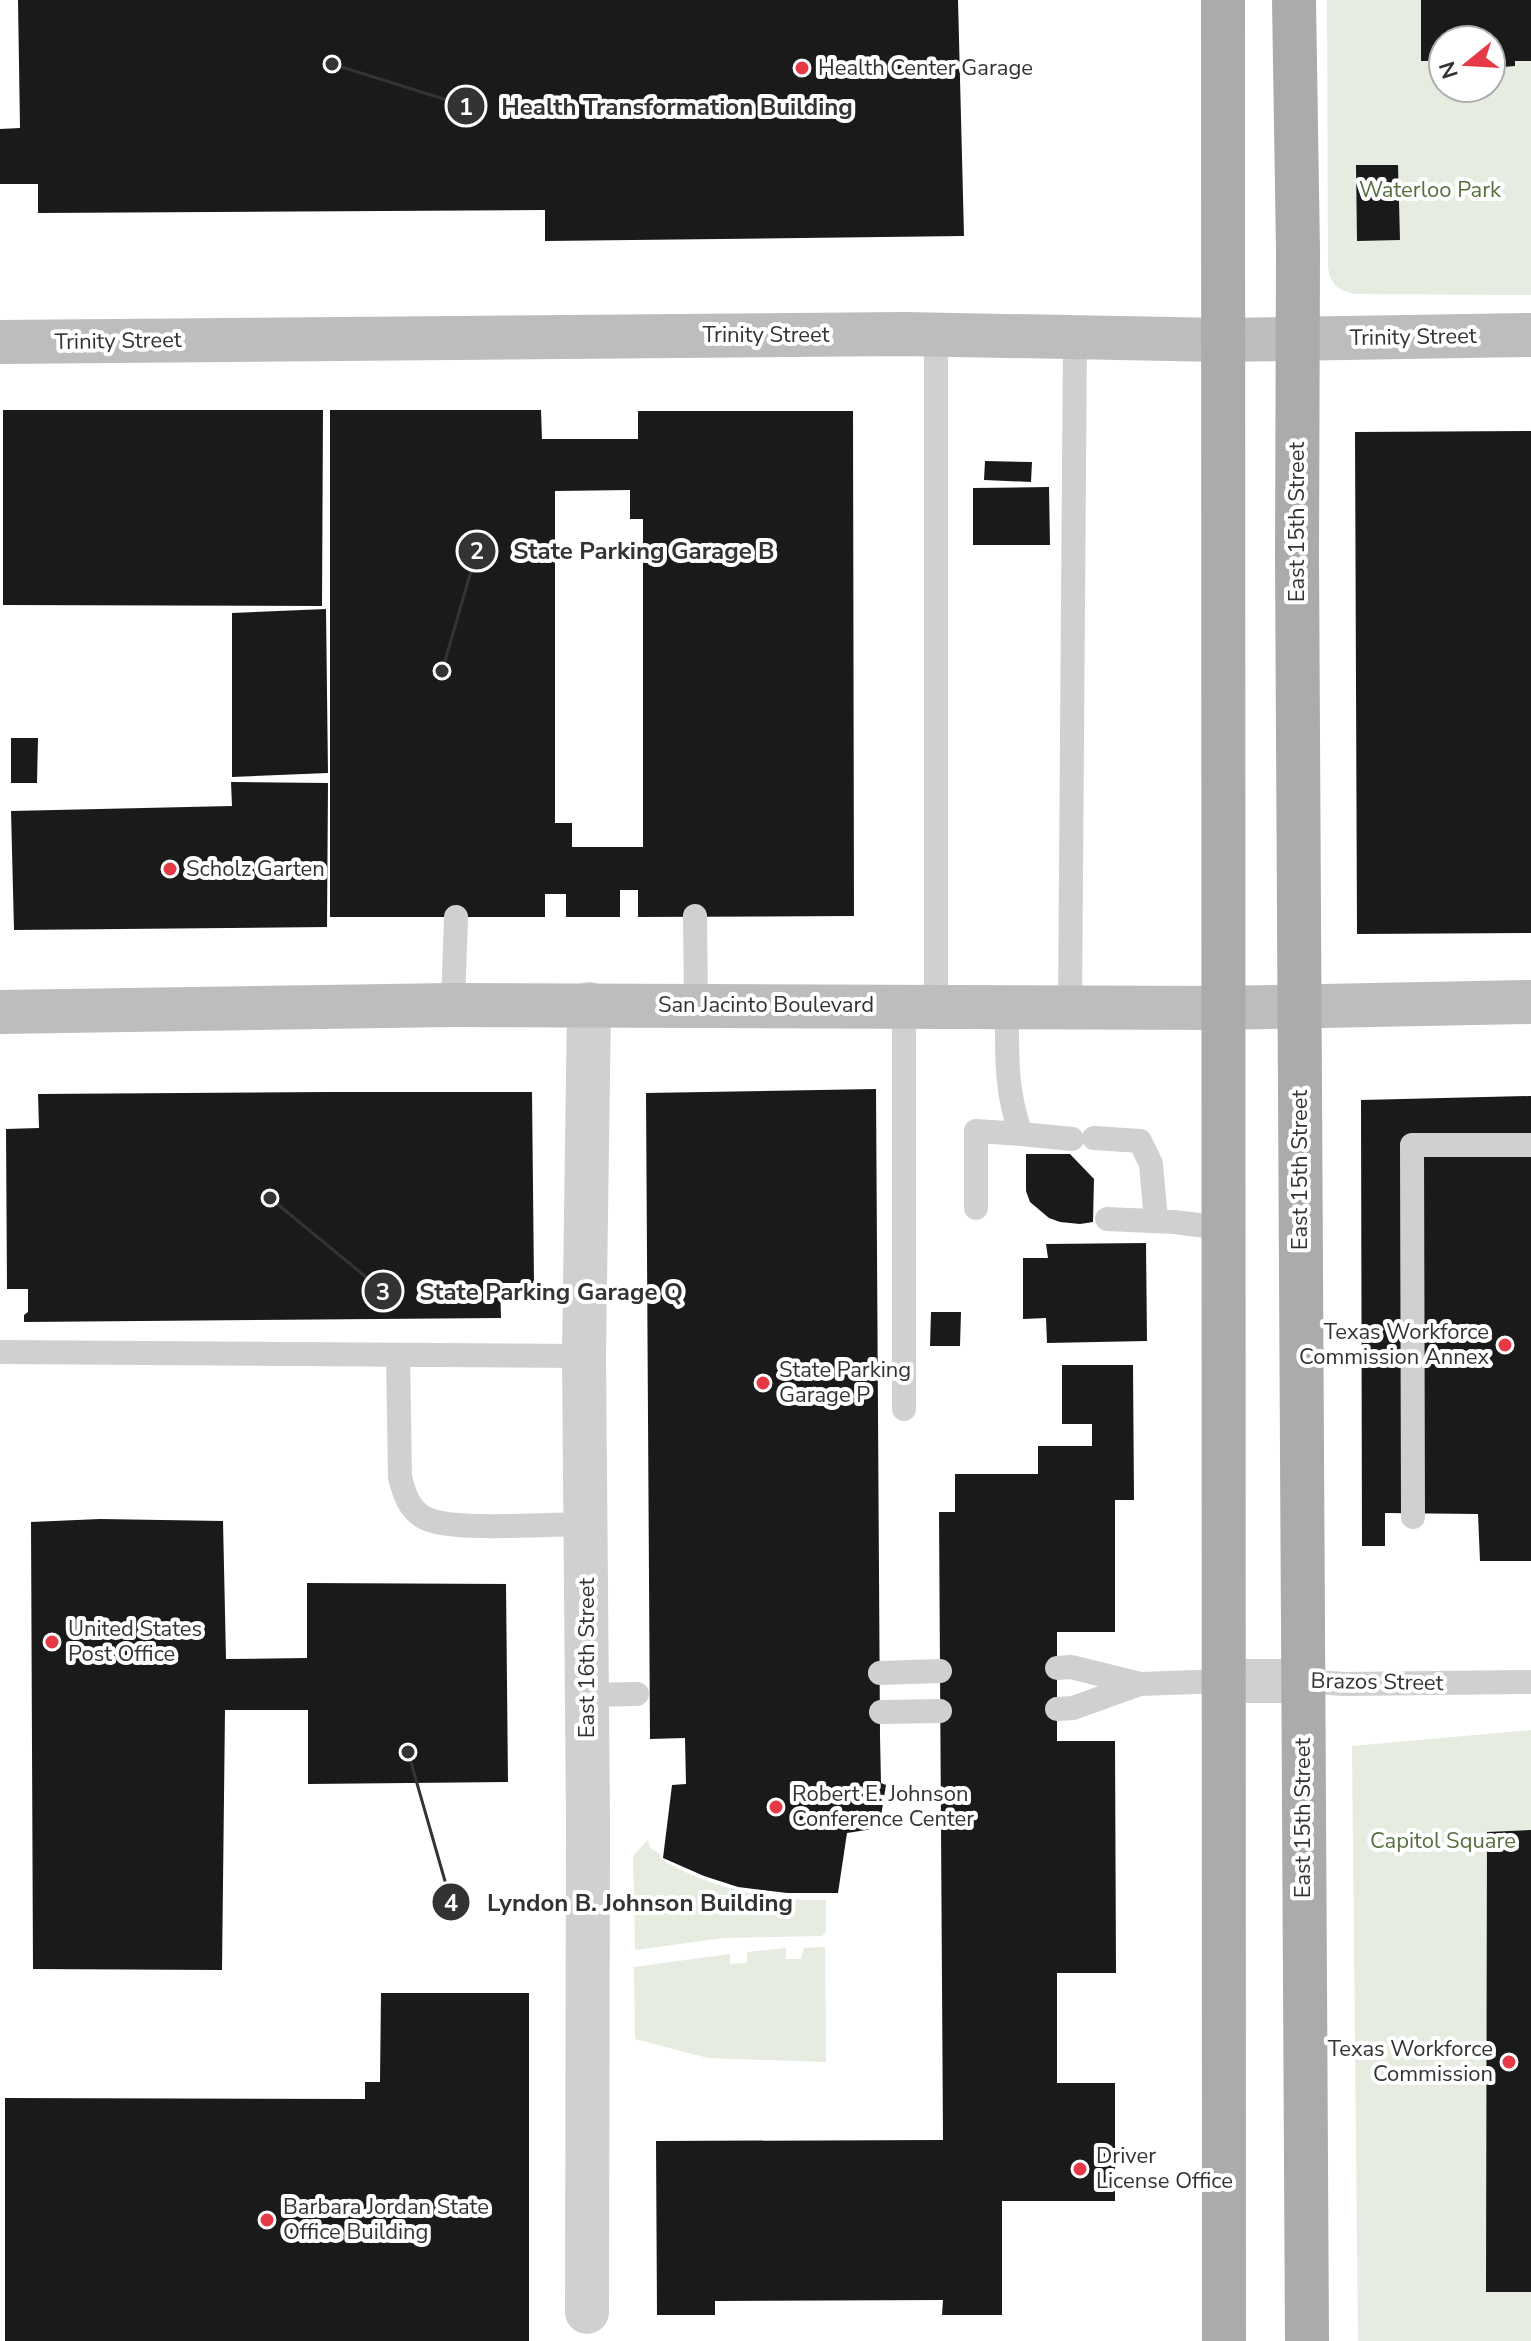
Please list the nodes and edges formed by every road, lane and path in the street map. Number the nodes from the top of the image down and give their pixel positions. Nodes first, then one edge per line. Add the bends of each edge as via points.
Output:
1 (1223, 0) edge
2 (1294, 0) edge
3 (1531, 335) edge
4 (936, 336) junction
5 (1075, 336) junction
6 (1296, 339) junction
7 (1222, 340) junction
8 (0, 342) edge
9 (695, 916) dead end
10 (456, 917) dead end
11 (1531, 1002) edge
12 (589, 1004) junction
13 (453, 1005) junction
14 (696, 1005) junction
15 (920, 1006) junction
16 (1007, 1007) junction
17 (1070, 1007) junction
18 (1300, 1007) junction
19 (1222, 1008) junction
20 (0, 1012) edge
21 (1021, 1134) junction
22 (1531, 1145) edge
23 (976, 1208) dead end
24 (1107, 1219) dead end
25 (1156, 1221) junction
26 (1223, 1228) junction
27 (0, 1352) edge
28 (398, 1355) junction
29 (584, 1356) junction
30 (904, 1409) dead end
31 (1413, 1517) dead end
32 (586, 1524) junction
33 (1057, 1668) dead end
34 (940, 1671) dead end
35 (880, 1673) dead end
36 (1224, 1681) junction
37 (1302, 1681) junction
38 (1531, 1682) edge
39 (1140, 1684) junction
40 (645, 1694) dead end
41 (587, 1695) junction
42 (1057, 1709) dead end
43 (940, 1711) dead end
44 (881, 1712) dead end
45 (587, 2312) dead end
46 (1224, 2341) edge
47 (1307, 2341) edge

1 - 7 main road
2 - 6 main road, East 15th Street
3 - 6 main road, Trinity Street
4 - 5 main road, Trinity Street
4 - 8 main road, Trinity Street
4 - 15 lane
5 - 7 main road, Trinity Street
5 - 17 lane
6 - 7 main road, Trinity Street
6 - 18 main road, East 15th Street
7 - 19 main road
9 - 14 lane
10 - 13 lane
11 - 18 main road, San Jacinto Boulevard
12 - 13 main road, San Jacinto Boulevard
12 - 14 main road, San Jacinto Boulevard
12 - 29 street, East 16th Street
13 - 20 main road, San Jacinto Boulevard
14 - 15 main road, San Jacinto Boulevard
15 - 16 main road, San Jacinto Boulevard
15 - 30 lane
16 - 17 main road, San Jacinto Boulevard
16 - 21 lane via 1006,1077
17 - 19 main road, San Jacinto Boulevard
18 - 19 main road, San Jacinto Boulevard
18 - 37 main road, East 15th Street
19 - 26 main road
21 - 23 lane via 976,1131
21 - 25 lane via 1140,1141 1151,1164
22 - 31 lane via 1412,1145
24 - 25 lane
25 - 26 lane
26 - 36 main road
27 - 28 lane
28 - 29 lane
28 - 32 lane via 400,1477 404,1495 422,1518 450,1525
29 - 32 street, East 16th Street
32 - 41 street, East 16th Street
33 - 39 lane
34 - 35 lane
36 - 37 street, Brazos Street
36 - 39 lane
36 - 46 main road
37 - 38 lane, Brazos Street
37 - 47 main road, East 15th Street
39 - 42 lane
40 - 41 lane
41 - 45 street, East 16th Street
43 - 44 lane

